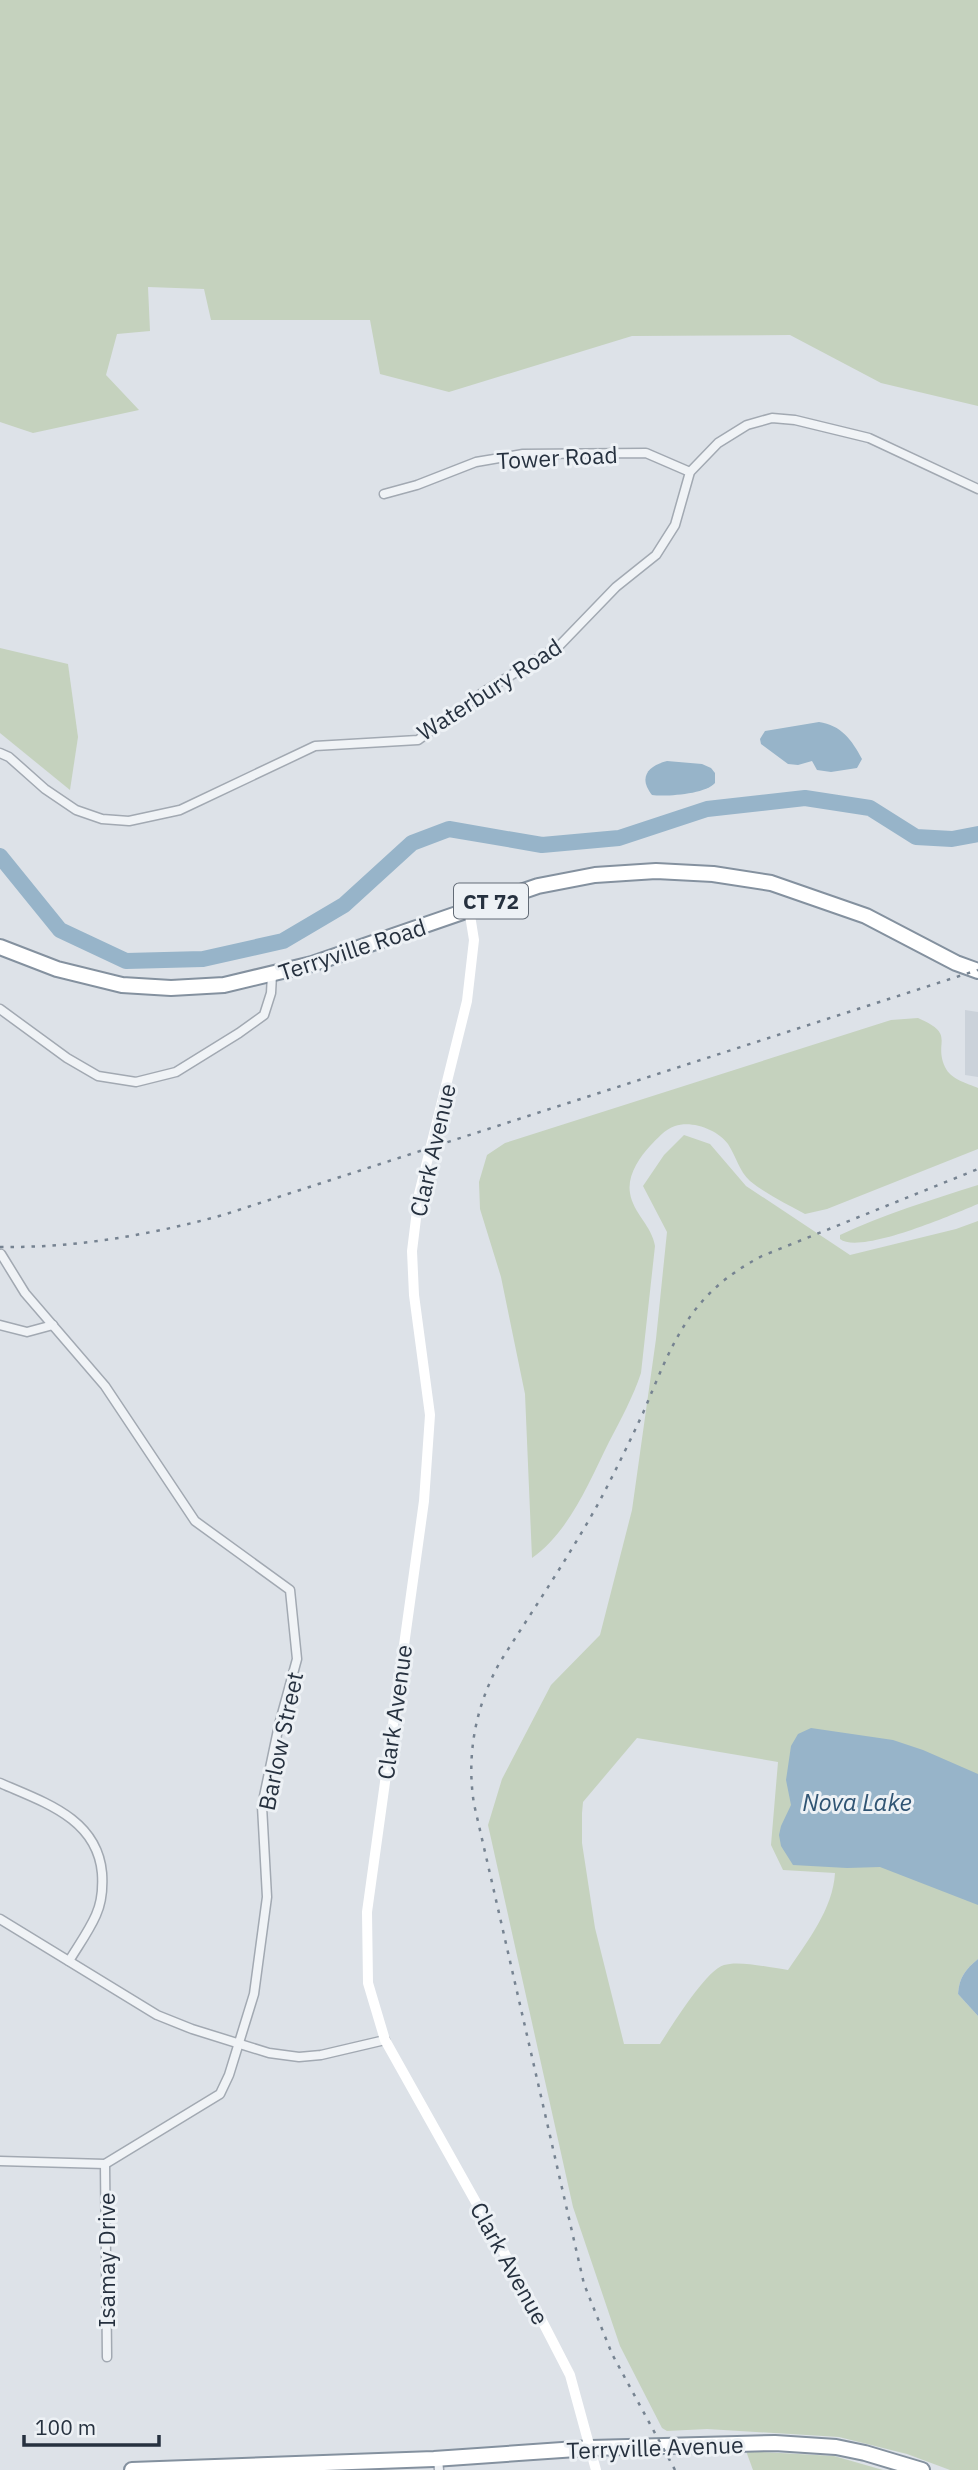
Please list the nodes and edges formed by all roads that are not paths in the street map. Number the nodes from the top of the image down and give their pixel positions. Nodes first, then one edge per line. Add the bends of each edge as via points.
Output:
1 (690, 472) junction
2 (978, 489) edge
3 (384, 494) dead end
4 (0, 753) edge
5 (469, 909) junction
6 (0, 947) edge
7 (978, 971) edge
8 (272, 975) junction
9 (0, 1009) edge
10 (1, 1254) edge
11 (0, 1325) edge
12 (53, 1325) junction
13 (0, 1783) edge
14 (0, 1919) edge
15 (69, 1961) junction
16 (385, 2039) junction
17 (239, 2044) junction
18 (0, 2161) edge
19 (105, 2164) junction
20 (107, 2357) dead end
21 (591, 2448) junction
22 (438, 2464) edge
23 (300, 2467) edge
24 (141, 2470) edge
25 (596, 2470) edge
26 (922, 2470) edge

1 - 2 street, Waterbury Road via 718,443 747,425 772,418 869,438
1 - 3 street, Tower Road via 646,453 523,454 476,462
1 - 4 street, Waterbury Road via 675,525 656,555 616,587 559,646 485,691 418,740 315,746 180,810 129,821 102,819 76,810
5 - 7 highway, Terryville Road / CT 72 via 538,886 595,876 656,871 713,874 771,883 866,916
5 - 8 highway, Terryville Road / CT 72
5 - 16 main road, Clark Avenue via 474,940 469,989 419,1194 412,1251 430,1415 425,1501 366,1912 368,1983
6 - 8 highway, Terryville Road / CT 72 via 57,969 122,985 224,985
8 - 9 street via 264,1015 176,1072 136,1082 98,1076
10 - 12 street, Barlow Street via 25,1293
11 - 12 street via 27,1332
12 - 17 street, Barlow Street via 105,1386 195,1521 290,1590 297,1660 262,1806 267,1897 254,1994
13 - 15 street via 69,1816 98,1852 101,1902
14 - 15 street
15 - 17 street via 165,2020
16 - 17 street via 306,2057
16 - 21 main road, Clark Avenue via 544,2323 570,2375
17 - 19 street, Barlow Street via 220,2094
18 - 19 street
19 - 20 street, Isamay Drive
21 - 22 highway, Terryville Avenue
21 - 25 main road, Clark Avenue
21 - 26 highway, Terryville Avenue via 775,2443 836,2447
22 - 23 highway, Terryville Avenue
23 - 24 highway, Terryville Avenue

